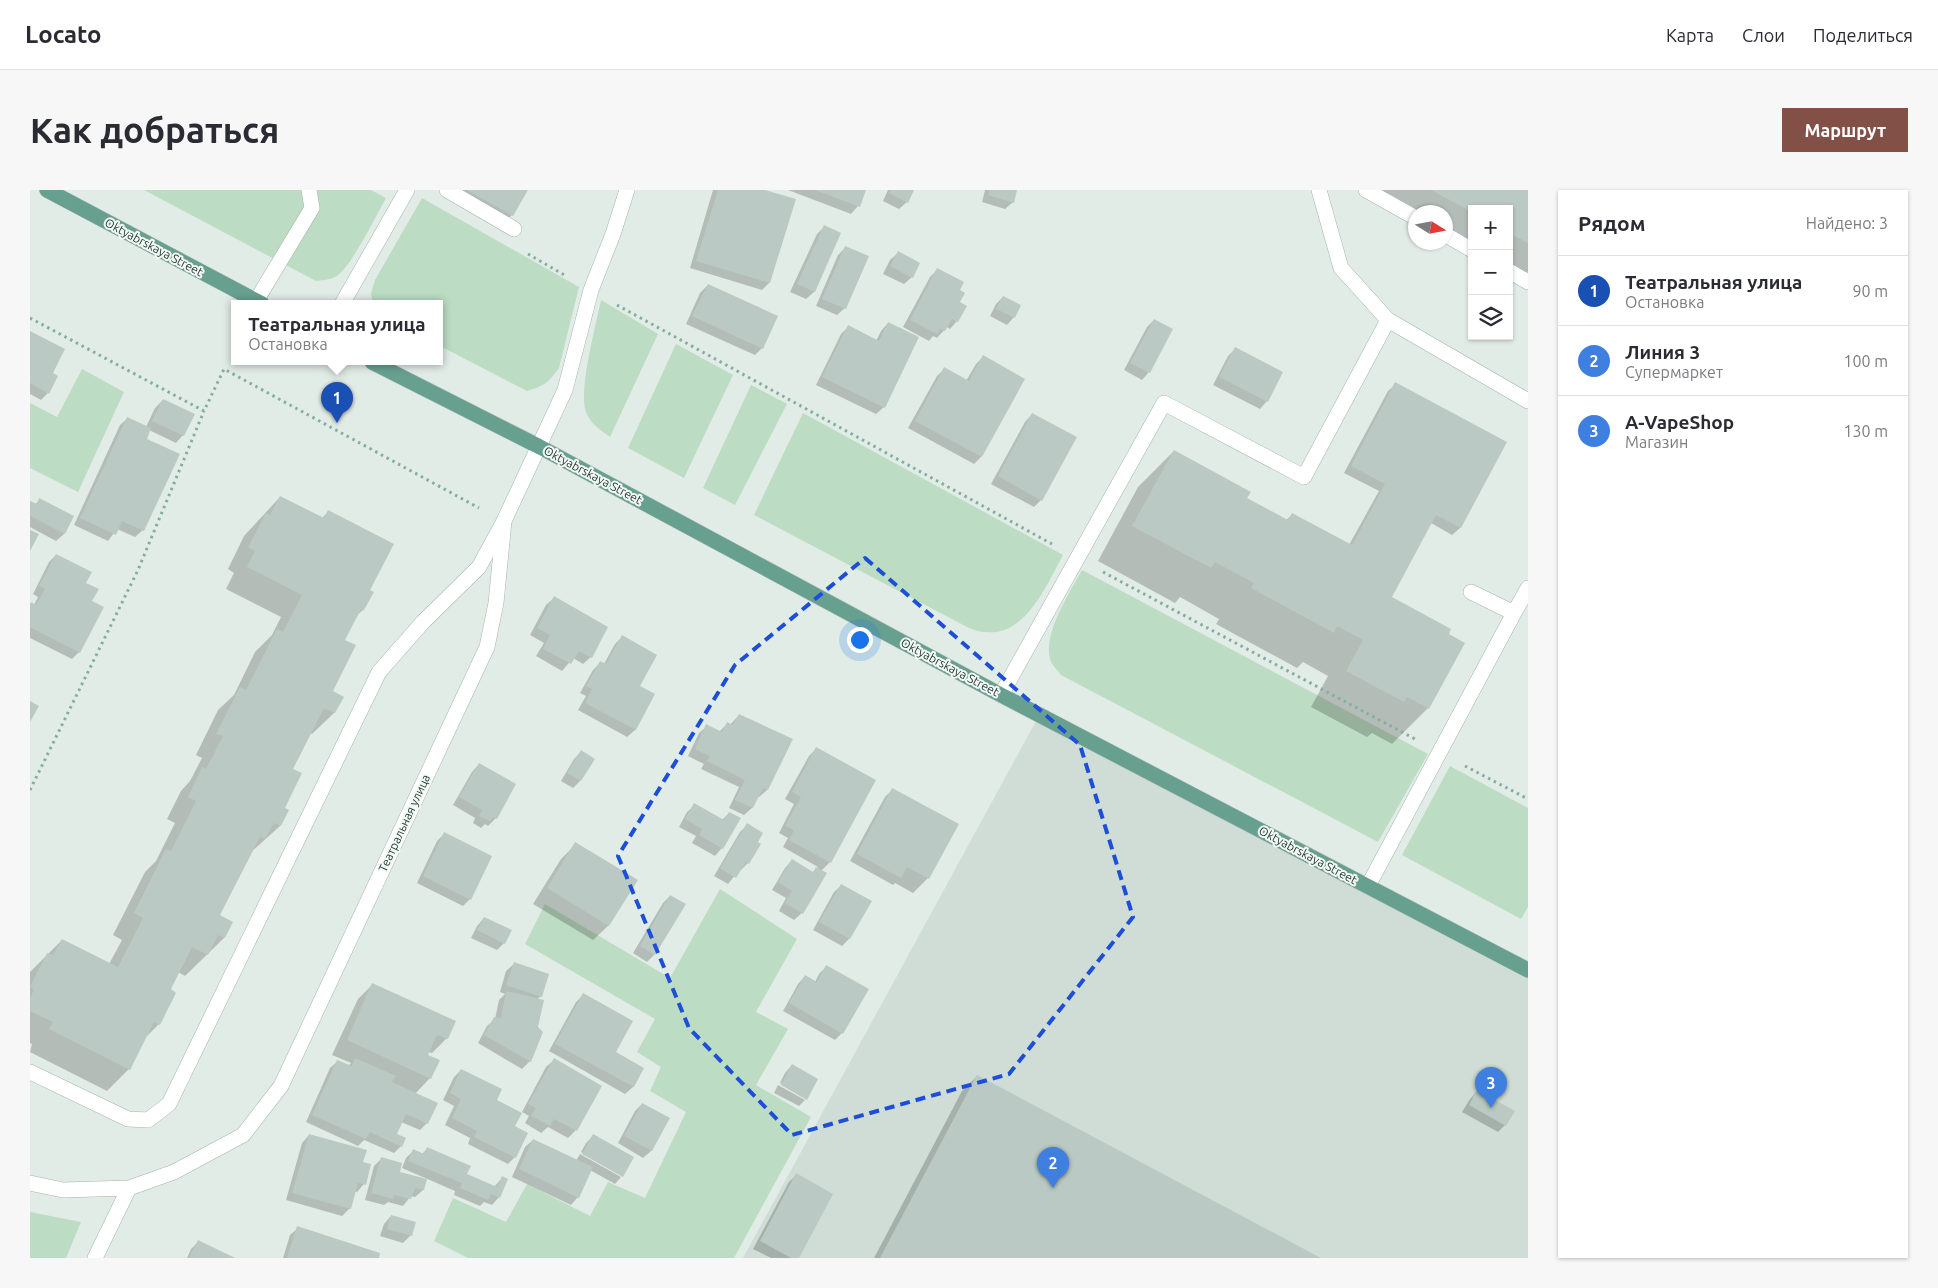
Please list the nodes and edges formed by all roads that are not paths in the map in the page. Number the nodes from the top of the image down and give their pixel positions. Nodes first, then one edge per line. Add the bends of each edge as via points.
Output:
1 (47, 190) edge
2 (309, 190) edge
3 (447, 190) edge
4 (628, 190) edge
5 (1319, 190) edge
6 (1366, 190) edge
7 (401, 194) edge
8 (1408, 214) edge
9 (514, 229) dead end
10 (1453, 239) edge
11 (1468, 248) edge
12 (1513, 273) edge
13 (1528, 282) edge
14 (253, 300) edge
15 (261, 300) edge
16 (344, 300) edge
17 (1388, 320) junction
18 (378, 365) edge
19 (1528, 401) edge
20 (540, 447) junction
21 (504, 521) junction
22 (1528, 588) edge
23 (1471, 592) dead end
24 (1514, 613) junction
25 (1001, 694) junction
26 (1368, 886) junction
27 (1528, 970) edge
28 (30, 1072) edge
29 (30, 1183) edge
30 (129, 1188) junction
31 (95, 1258) edge

1 - 14 main road, Oktyabrskaya Street
2 - 15 street via 312,208
3 - 9 street
4 - 20 street, Театральная улица via 591,290 565,390
5 - 17 street via 1341,268
6 - 8 street
7 - 16 street
10 - 11 street
12 - 13 street
17 - 19 street
17 - 25 street via 1304,477 1164,404
18 - 20 main road, Oktyabrskaya Street
20 - 21 street, Театральная улица
20 - 25 main road, Oktyabrskaya Street
21 - 28 street via 479,567 423,622 379,672 169,1104 148,1120 128,1119
21 - 30 street, Театральная улица via 496,603 487,647 282,1086 243,1135 174,1172
22 - 24 street
23 - 24 street
24 - 26 street
25 - 26 main road, Oktyabrskaya Street
26 - 27 main road, Oktyabrskaya Street
29 - 30 street, Театральная улица via 63,1190
30 - 31 street

